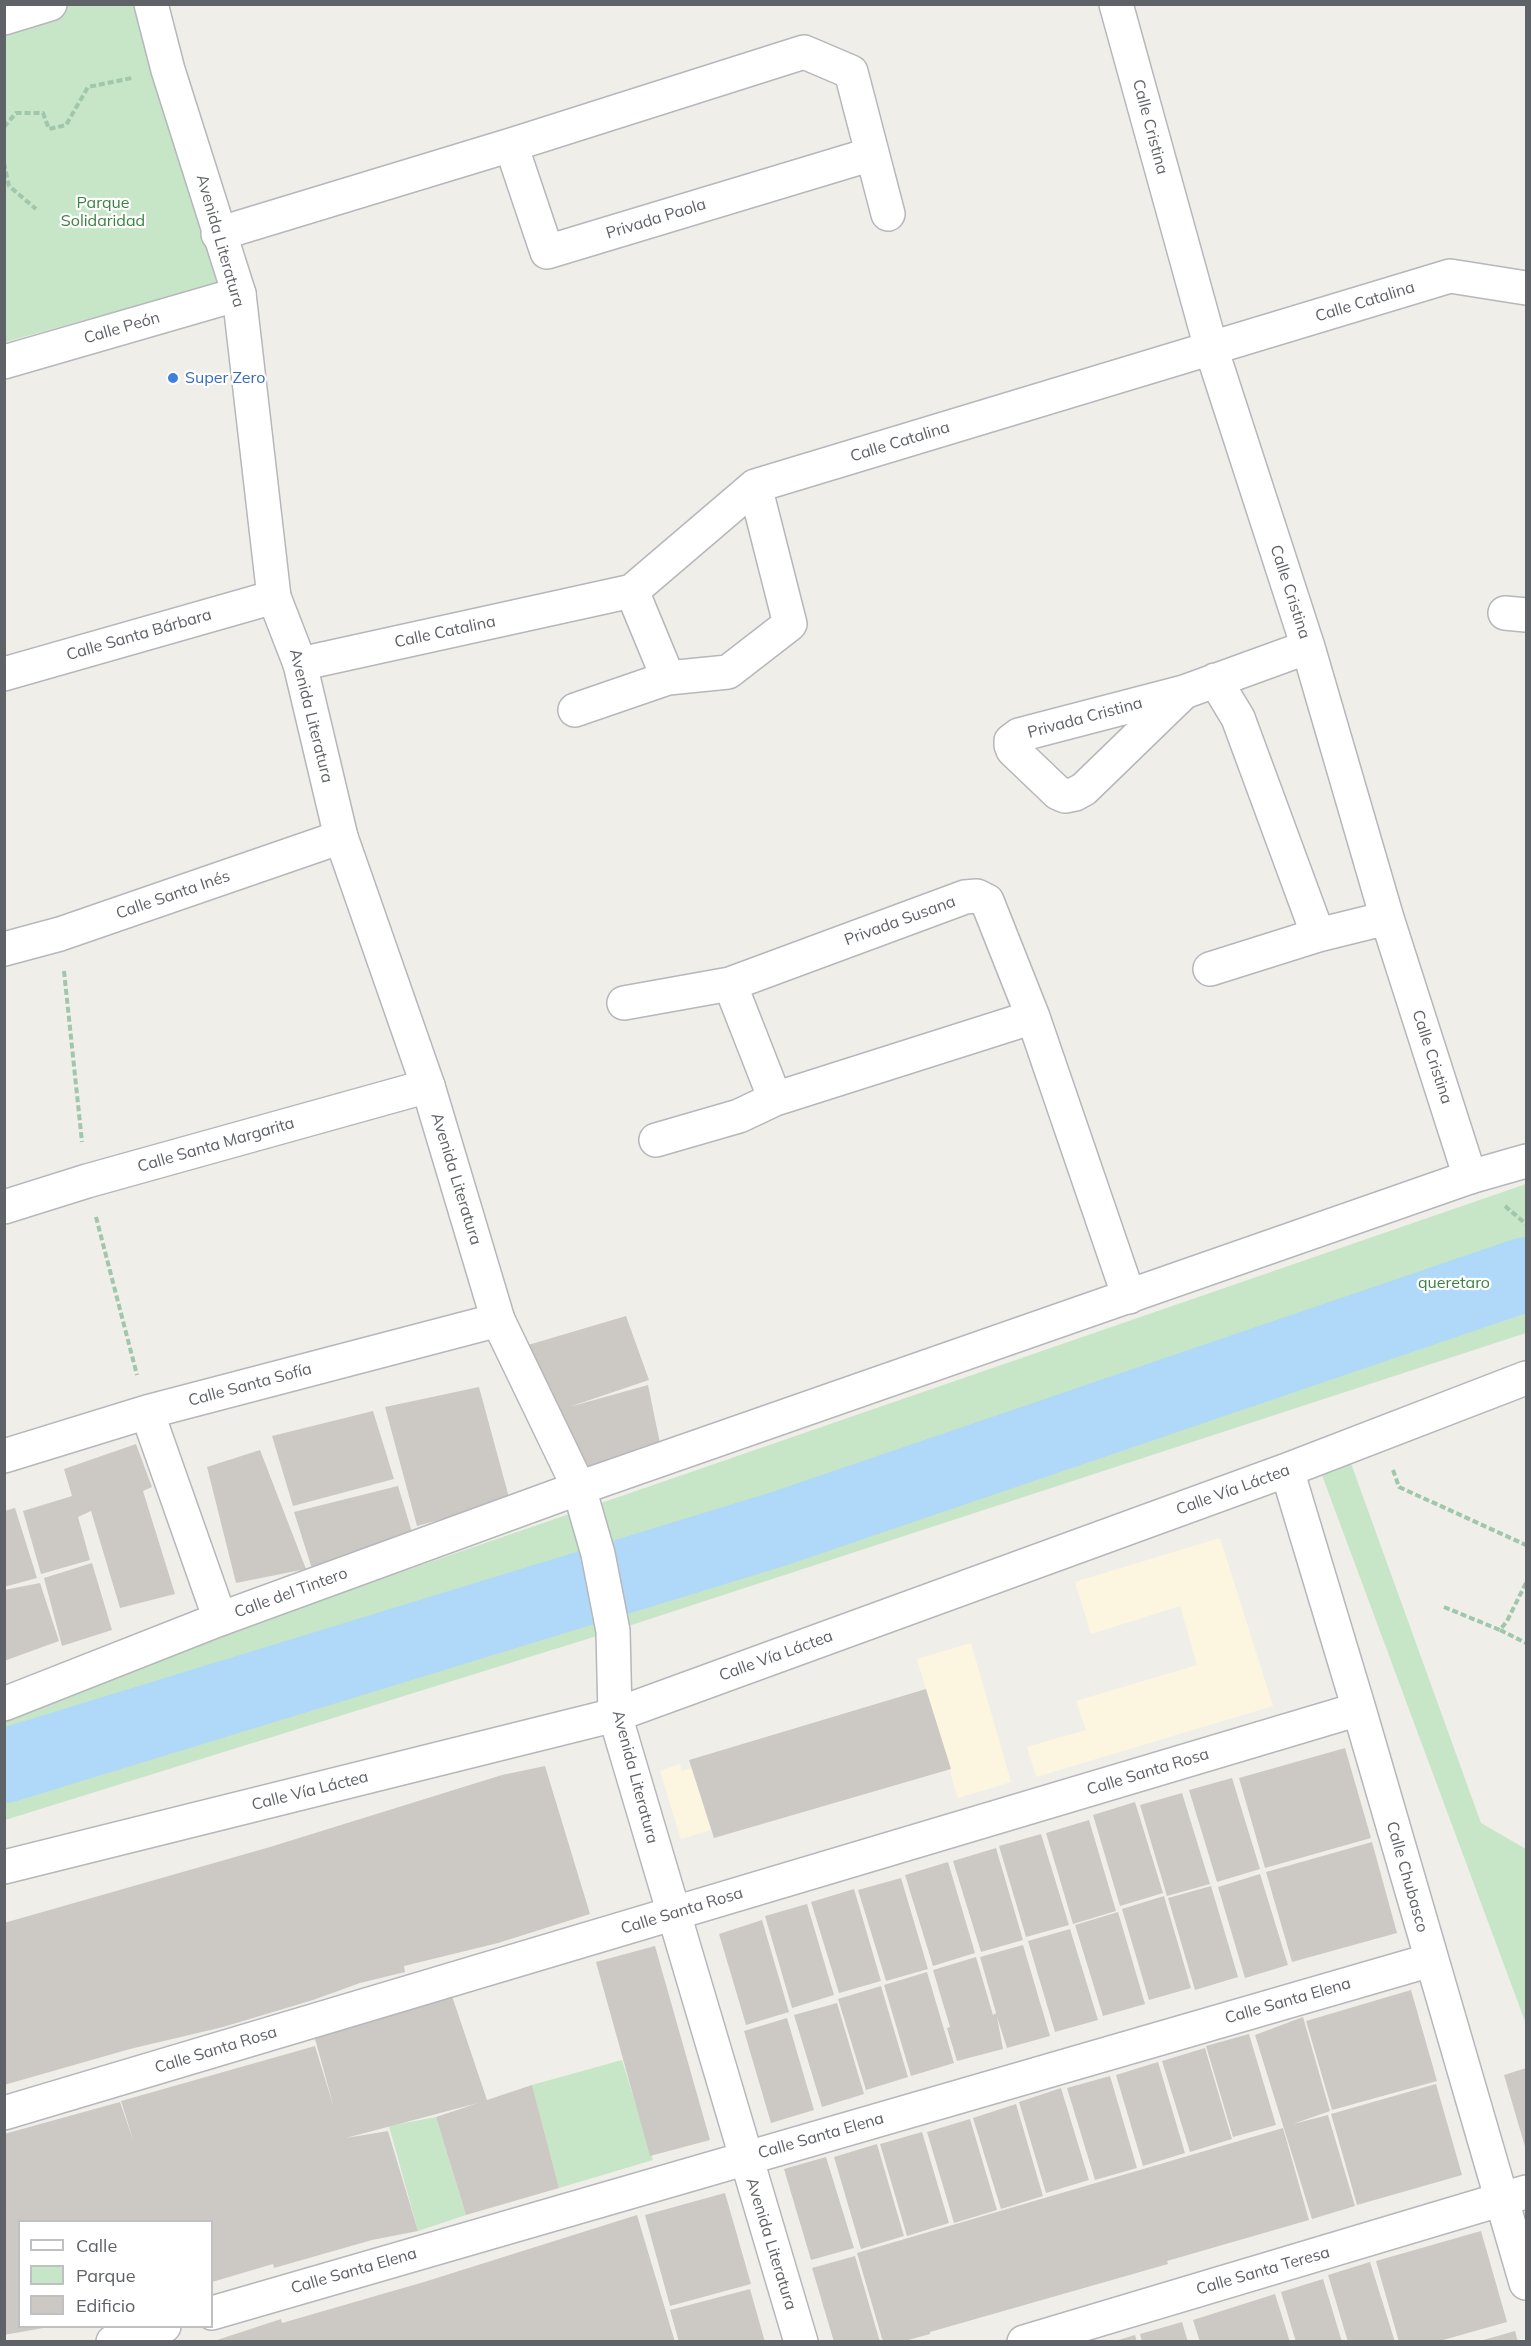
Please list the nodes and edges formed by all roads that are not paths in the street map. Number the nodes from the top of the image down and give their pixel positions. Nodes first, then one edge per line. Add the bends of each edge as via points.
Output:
1 (50, 4) edge
2 (151, 4) edge
3 (1116, 4) edge
4 (4, 18) edge
5 (511, 145) junction
6 (872, 154) junction
7 (888, 214) dead end
8 (218, 234) junction
9 (1527, 288) edge
10 (239, 294) junction
11 (1211, 348) junction
12 (4, 362) edge
13 (755, 486) junction
14 (632, 591) junction
15 (274, 597) junction
16 (1308, 647) junction
17 (300, 664) junction
18 (4, 674) edge
19 (668, 678) junction
20 (1215, 680) junction
21 (1184, 692) junction
22 (575, 710) dead end
23 (341, 837) junction
24 (1387, 918) junction
25 (1318, 935) junction
26 (4, 949) edge
27 (1210, 969) dead end
28 (730, 984) junction
29 (624, 1003) dead end
30 (1034, 1017) junction
31 (428, 1086) junction
32 (775, 1100) junction
33 (656, 1140) dead end
34 (1527, 1161) edge
35 (1470, 1177) junction
36 (4, 1207) edge
37 (1129, 1297) junction
38 (498, 1320) junction
39 (1527, 1378) edge
40 (147, 1412) junction
41 (4, 1456) edge
42 (1287, 1470) junction
43 (579, 1488) junction
44 (220, 1619) junction
45 (4, 1704) edge
46 (1359, 1709) junction
47 (615, 1715) junction
48 (4, 1867) edge
49 (673, 1913) junction
50 (1431, 1960) junction
51 (4, 2113) edge
52 (745, 2157) junction
53 (1514, 2196) edge
54 (1527, 2283) edge
55 (213, 2313) edge
56 (158, 2328) edge
57 (113, 2342) edge
58 (801, 2342) edge
59 (1024, 2342) edge

1 - 4 street
2 - 8 street, Avenida Literatura
3 - 11 street, Calle Cristina
5 - 6 street via 804,52 851,72
5 - 6 street, Privada Paola via 547,252
5 - 8 street
6 - 7 street
8 - 10 street, Avenida Literatura
9 - 11 street, Calle Catalina via 1450,276
10 - 12 street, Calle Peón
10 - 15 street, Avenida Literatura
11 - 13 street, Calle Catalina
11 - 16 street, Calle Cristina
13 - 14 street, Calle Catalina
13 - 19 street via 790,624 728,672
14 - 17 street, Calle Catalina
14 - 19 street
15 - 17 street, Avenida Literatura
15 - 18 street, Calle Santa Bárbara
16 - 20 street, Privada Cristina
16 - 24 street, Calle Cristina
17 - 23 street, Avenida Literatura
19 - 22 street
20 - 21 street, Privada Cristina
20 - 25 street via 1238,718
21 - 21 street, Privada Cristina via 1019,735 1011,746 1058,793 1075,795
23 - 26 street, Calle Santa Inés via 60,934
23 - 31 street, Avenida Literatura
24 - 25 street
24 - 35 street, Calle Cristina
25 - 27 street
28 - 29 street, Privada Susana
28 - 30 street, Privada Susana via 965,897 977,896 987,900
28 - 32 street
30 - 32 street
30 - 37 street, Privada Susana
31 - 36 street, Calle Santa Margarita
31 - 38 street, Avenida Literatura
32 - 33 street via 739,1116
34 - 35 street
35 - 37 street
37 - 43 street
38 - 40 street, Calle Santa Sofía
38 - 43 street, Avenida Literatura
39 - 42 street, Calle Vía Láctea
40 - 41 street, Calle Santa Sofía
40 - 44 street
42 - 46 street, Calle Chubasco
42 - 47 street, Calle Vía Láctea
43 - 44 street, Calle del Tintero
43 - 47 street, Avenida Literatura via 598,1554 613,1631
44 - 45 street, Calle del Tintero
46 - 49 street, Calle Santa Rosa
46 - 50 street, Calle Chubasco
47 - 48 street, Calle Vía Láctea
47 - 49 street, Avenida Literatura
49 - 51 street, Calle Santa Rosa
49 - 52 street, Avenida Literatura
50 - 52 street, Calle Santa Elena
50 - 53 street, Calle Chubasco
52 - 55 street, Calle Santa Elena
52 - 58 street, Avenida Literatura
53 - 54 street, Calle Chubasco
53 - 59 street, Calle Santa Teresa
56 - 57 street

